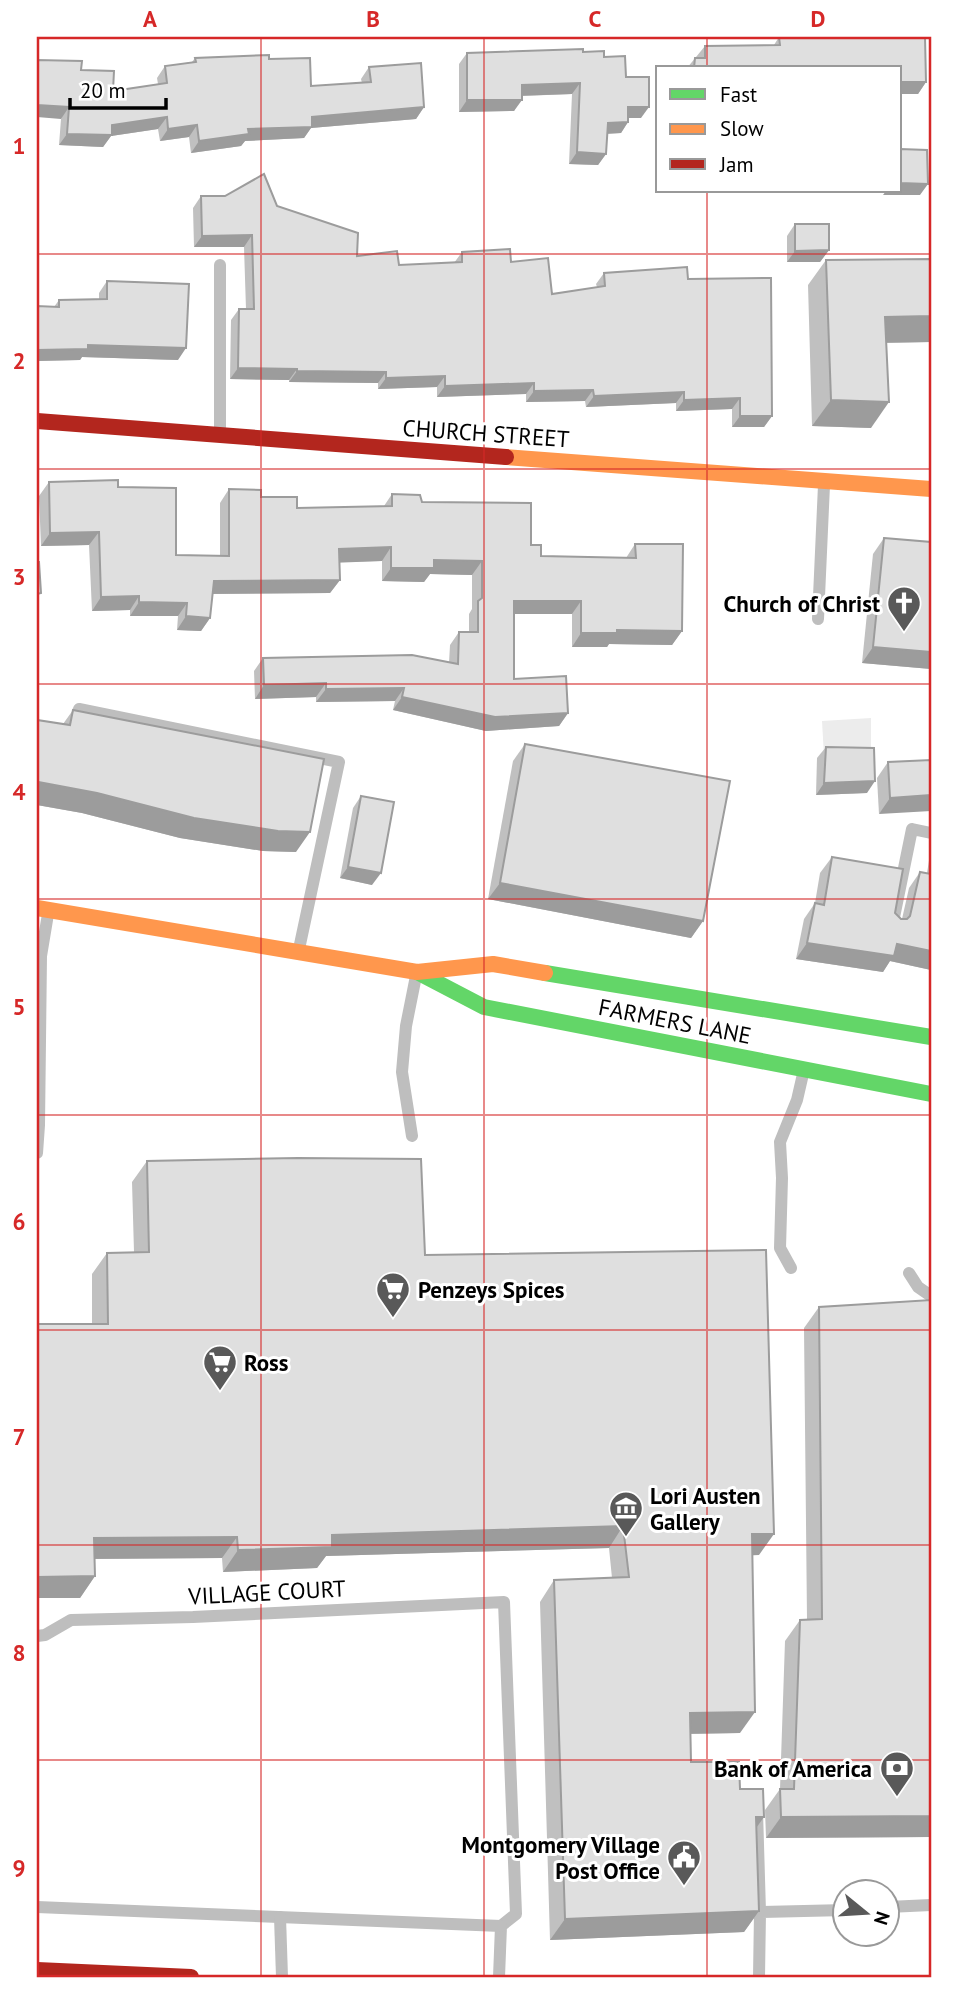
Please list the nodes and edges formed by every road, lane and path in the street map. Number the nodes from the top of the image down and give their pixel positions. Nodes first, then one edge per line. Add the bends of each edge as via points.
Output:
1 (220, 265) dead end
2 (37, 421) edge
3 (220, 435) junction
4 (824, 481) junction
5 (931, 489) edge
6 (818, 620) dead end
7 (79, 709) edge
8 (931, 833) edge
9 (42, 909) edge
10 (892, 927) edge
11 (298, 952) junction
12 (417, 972) junction
13 (931, 1037) edge
14 (804, 1070) junction
15 (931, 1094) edge
16 (412, 1136) dead end
17 (37, 1153) edge
18 (791, 1268) dead end
19 (909, 1273) dead end
20 (931, 1296) edge
21 (37, 1636) edge
22 (757, 1792) edge
23 (931, 1905) edge
24 (902, 1906) edge
25 (37, 1907) edge
26 (832, 1910) edge
27 (760, 1912) junction
28 (280, 1917) junction
29 (501, 1926) junction
30 (37, 1970) edge
31 (91, 1976) edge
32 (191, 1977) edge
33 (282, 1977) edge
34 (499, 1977) edge
35 (759, 1977) edge

1 - 3 lane
2 - 3 main road, CHURCH STREET
3 - 4 main road, CHURCH STREET
4 - 5 main road, CHURCH STREET
4 - 6 lane
7 - 11 lane via 339,762
8 - 10 lane via 912,829
9 - 11 main road, FARMERS LANE
9 - 17 lane
11 - 12 main road, FARMERS LANE
12 - 13 main road, FARMERS LANE via 493,964
12 - 14 main road, FARMERS LANE via 484,1007
12 - 16 lane via 402,1072
14 - 15 main road, FARMERS LANE
14 - 18 lane via 780,1142 780,1248
19 - 20 lane
21 - 29 lane, VILLAGE COURT via 71,1620 504,1602 516,1914
22 - 27 lane
23 - 24 lane
25 - 28 lane
26 - 27 lane
27 - 35 lane
28 - 29 lane
28 - 33 lane
29 - 34 lane
30 - 31 main road
31 - 32 main road

